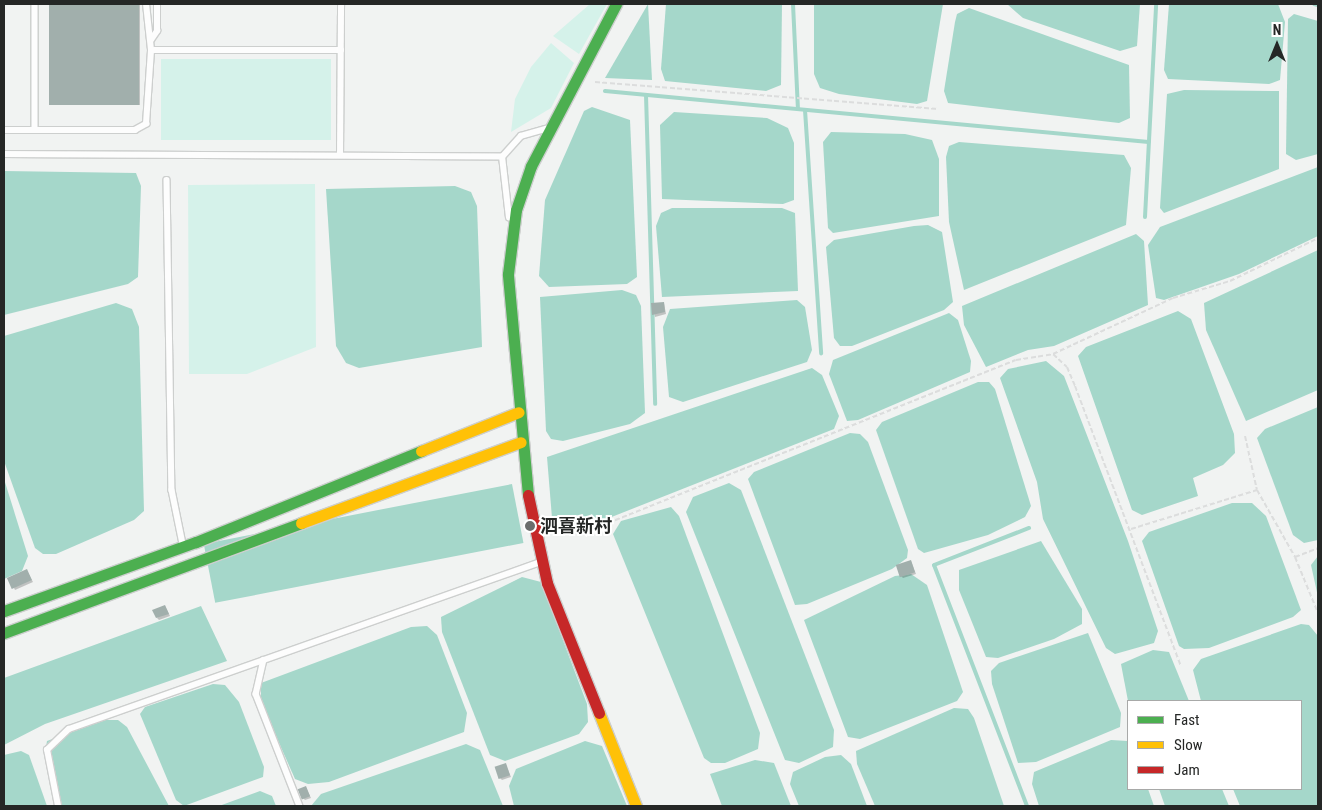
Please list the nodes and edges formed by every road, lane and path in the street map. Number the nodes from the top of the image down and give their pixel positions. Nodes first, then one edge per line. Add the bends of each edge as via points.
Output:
1 (35, 4) edge
2 (146, 4) edge
3 (157, 4) edge
4 (341, 4) edge
5 (616, 4) edge
6 (151, 40) junction
7 (151, 50) junction
8 (341, 50) junction
9 (595, 82) dead end
10 (938, 109) dead end
11 (548, 128) junction
12 (4, 130) edge
13 (35, 130) junction
14 (4, 154) edge
15 (340, 155) junction
16 (502, 157) junction
17 (167, 180) dead end
18 (513, 236) junction
19 (1318, 238) edge
20 (1053, 354) junction
21 (519, 412) junction
22 (1245, 436) dead end
23 (522, 442) junction
24 (1257, 490) junction
25 (1131, 530) junction
26 (534, 532) junction
27 (183, 546) junction
28 (1318, 548) edge
29 (1295, 557) junction
30 (541, 562) junction
31 (4, 611) edge
32 (1318, 613) edge
33 (4, 632) edge
34 (264, 660) junction
35 (1181, 666) dead end
36 (58, 806) edge
37 (300, 806) edge
38 (636, 806) edge

1 - 13 lane
2 - 6 lane via 146,31
3 - 6 lane via 157,31
4 - 8 lane
5 - 11 main road
6 - 7 lane
7 - 8 lane
7 - 13 lane via 149,119 141,128
8 - 15 lane
9 - 10 path via 787,100
11 - 16 lane via 521,136
11 - 18 main road via 522,192
12 - 13 lane
14 - 15 lane
15 - 16 lane
16 - 18 lane
17 - 27 lane via 172,490
18 - 21 main road via 508,274
19 - 20 path via 1230,281 1173,298
20 - 25 path via 1067,367
20 - 26 path via 1016,360 608,523
21 - 23 main road
21 - 27 main road
22 - 24 path
23 - 26 main road
23 - 33 main road
24 - 25 path
24 - 29 path
25 - 35 path via 1166,634
26 - 30 main road
27 - 31 main road
28 - 29 path
29 - 32 path
30 - 34 lane
30 - 38 main road
34 - 36 lane via 69,729 47,750
34 - 37 lane via 256,694

